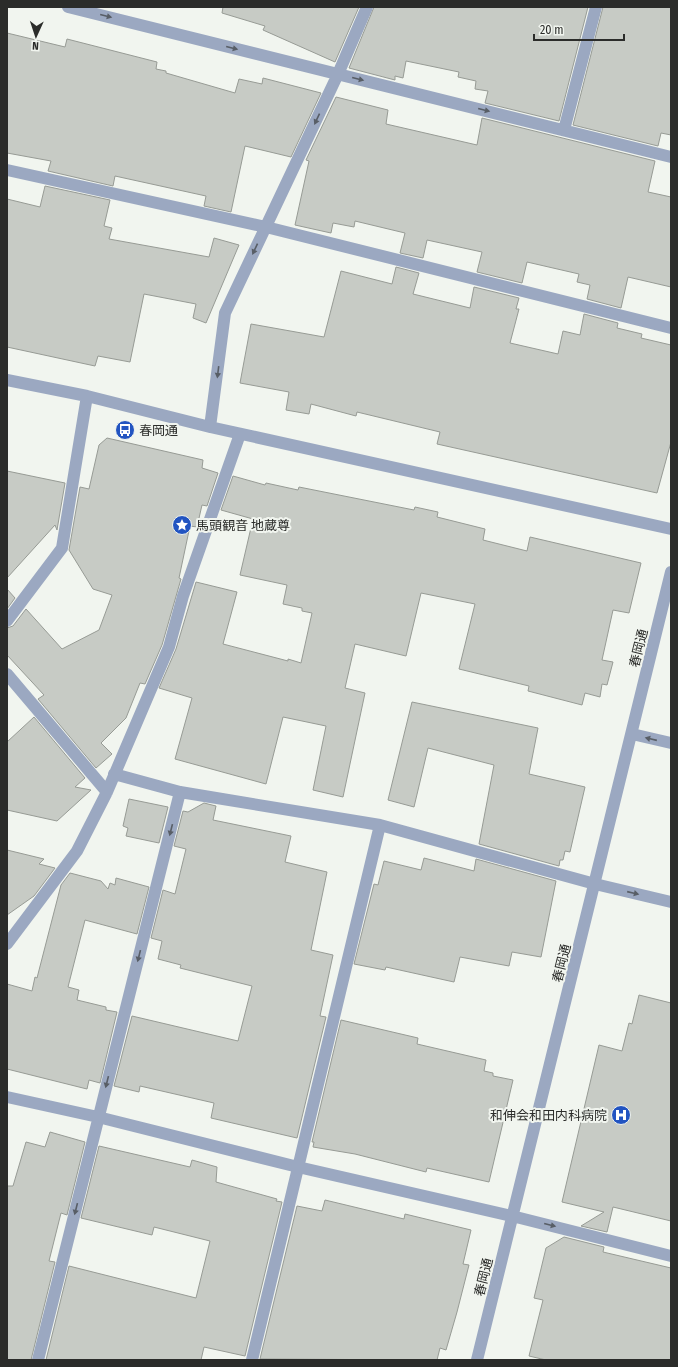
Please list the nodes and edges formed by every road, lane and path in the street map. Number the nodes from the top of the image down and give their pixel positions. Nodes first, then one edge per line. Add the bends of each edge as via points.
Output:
1 (68, 7) edge
2 (368, 7) edge
3 (596, 7) edge
4 (338, 74) junction
5 (564, 130) junction
6 (671, 157) edge
7 (7, 170) edge
8 (266, 227) junction
9 (671, 328) edge
10 (7, 380) edge
11 (87, 396) junction
12 (210, 427) junction
13 (240, 434) junction
14 (671, 529) edge
15 (671, 572) edge
16 (7, 621) edge
17 (7, 674) edge
18 (632, 734) junction
19 (671, 743) edge
20 (114, 774) junction
21 (107, 792) junction
22 (180, 792) junction
23 (380, 825) junction
24 (595, 884) junction
25 (671, 902) edge
26 (7, 944) edge
27 (7, 1097) edge
28 (98, 1117) junction
29 (298, 1167) junction
30 (512, 1216) junction
31 (671, 1256) edge
32 (38, 1360) edge
33 (252, 1360) edge
34 (477, 1360) edge

1 -> 4 street
2 - 4 street
3 - 5 street
4 -> 5 street
4 -> 8 street
5 - 6 street
7 - 8 street
8 - 9 street
8 -> 12 street via 225,313
10 - 11 street
11 - 12 street
11 - 16 street via 62,548
12 - 13 street
13 - 14 street
13 - 20 street via 183,596 169,647
15 - 18 street, 春岡通
17 - 21 street
19 -> 18 street
18 - 24 street, 春岡通
20 - 21 street
20 - 22 street
21 - 26 street via 77,851
22 - 23 street
22 -> 28 street
23 - 24 street
23 - 29 street
24 -> 25 street
24 - 30 street, 春岡通
27 - 28 street
28 - 29 street
28 -> 32 street
29 - 30 street
29 - 33 street
30 -> 31 street
30 - 34 street, 春岡通

